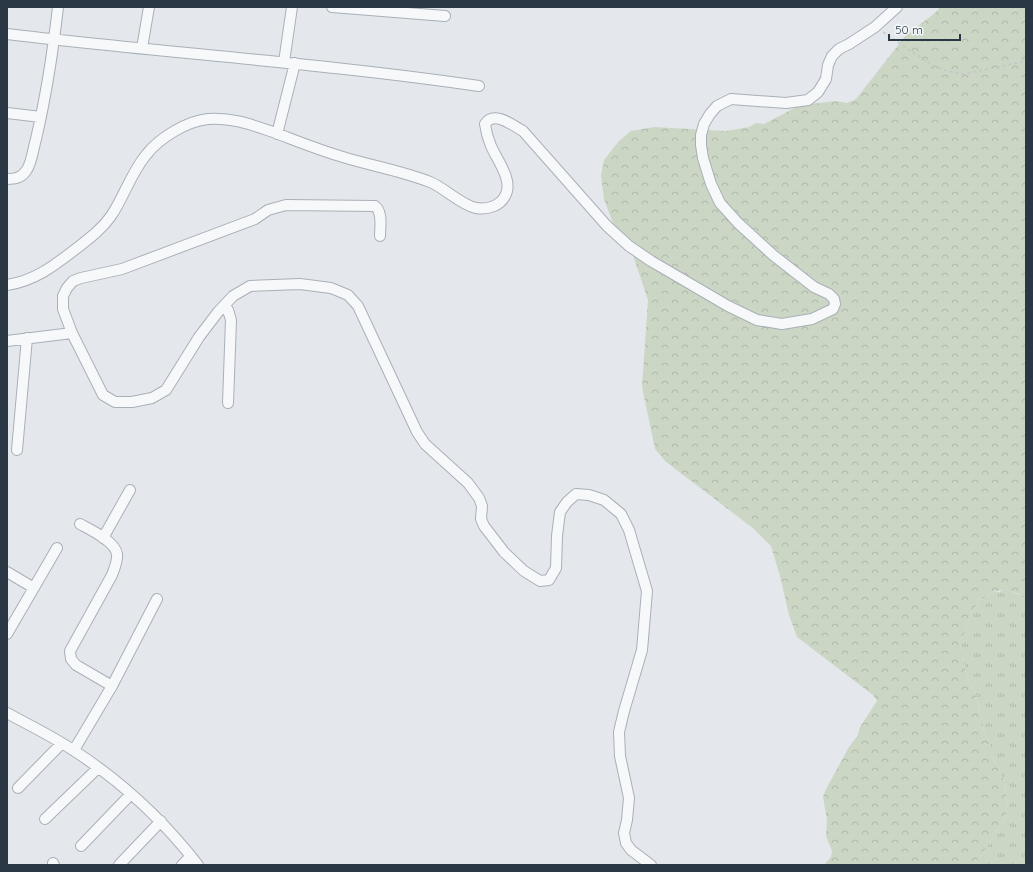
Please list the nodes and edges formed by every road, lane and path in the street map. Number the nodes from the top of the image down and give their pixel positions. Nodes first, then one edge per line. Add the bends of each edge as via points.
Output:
1 (58, 7) edge
2 (149, 7) edge
3 (292, 7) edge
4 (332, 7) edge
5 (898, 7) edge
6 (445, 16) dead end
7 (875, 27) junction
8 (7, 34) edge
9 (54, 39) junction
10 (142, 48) junction
11 (1026, 61) edge
12 (284, 62) junction
13 (295, 63) junction
14 (479, 86) dead end
15 (7, 113) edge
16 (41, 117) junction
17 (278, 134) junction
18 (7, 179) edge
19 (380, 236) dead end
20 (7, 285) edge
21 (225, 305) junction
22 (72, 333) junction
23 (27, 338) junction
24 (7, 341) edge
25 (228, 402) dead end
26 (17, 450) dead end
27 (130, 490) dead end
28 (80, 524) dead end
29 (103, 538) junction
30 (57, 548) dead end
31 (7, 572) edge
32 (34, 588) junction
33 (157, 599) dead end
34 (7, 634) edge
35 (112, 686) junction
36 (7, 713) edge
37 (62, 743) junction
38 (74, 750) junction
39 (98, 768) junction
40 (18, 788) dead end
41 (131, 794) junction
42 (45, 819) dead end
43 (160, 821) junction
44 (81, 846) dead end
45 (191, 856) junction
46 (119, 865) edge
47 (182, 865) edge
48 (198, 865) edge
49 (650, 865) edge

1 - 9 street
2 - 10 street
3 - 12 street
4 - 6 street
5 - 7 street
7 - 11 path via 932,65 947,71 965,74
7 - 17 street via 838,49 828,65 826,79 818,92 808,100 786,103 731,99 717,106 710,114 701,135 703,158 720,203 772,255 834,299 833,309 812,319 782,324 757,320 651,261 607,226 522,131 509,122 492,117 485,124 507,184 506,195 499,204 486,208 468,205 429,182
8 - 9 street
9 - 10 street
9 - 16 street
10 - 12 street
12 - 13 street
13 - 14 street
13 - 17 street
15 - 16 street
16 - 18 street via 30,164 22,176
17 - 20 street via 240,121 224,119 208,119 177,129 146,154 118,205 98,232 51,268 25,282
19 - 22 street via 380,213 376,206 286,205 268,210 255,219 164,253 73,281 63,296 63,309
21 - 22 street via 199,336 166,390 152,398 132,402 116,402 103,395
21 - 25 street via 231,320
21 - 49 street via 233,296 250,286 300,284 331,288 348,295 358,306 425,444 468,483 479,498 484,526 504,552 524,571 540,581 549,580 556,568 560,512 576,494 604,500 621,514 629,530 646,591 642,650 619,732 620,756 629,798 624,833 631,850
22 - 23 street
23 - 24 street
23 - 26 street
27 - 29 street
28 - 29 street
29 - 35 street via 114,546 117,555 116,565 70,651 71,659 76,665
30 - 32 street
31 - 32 street
32 - 34 street
33 - 35 street
35 - 38 street
36 - 37 street
37 - 38 street
37 - 40 street
38 - 39 street
39 - 41 street
39 - 42 street
41 - 43 street
41 - 44 street
43 - 45 street
43 - 46 street
45 - 47 street
45 - 48 street

